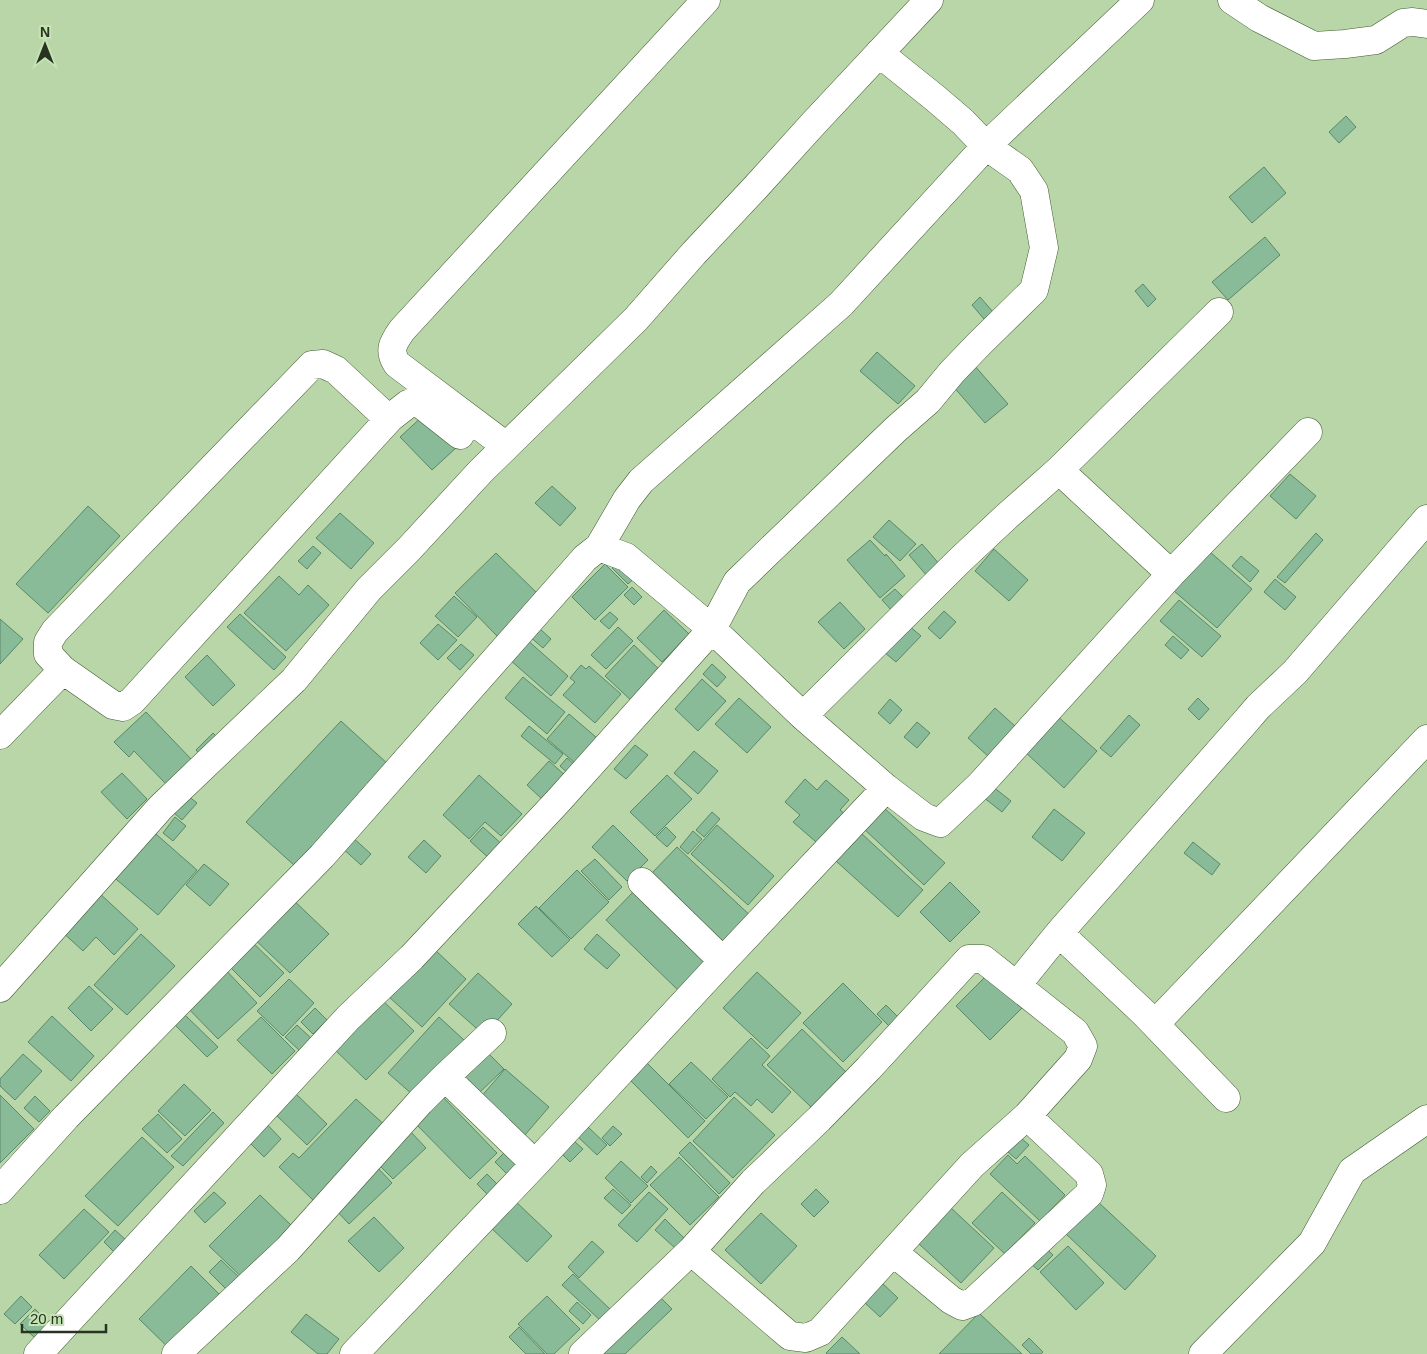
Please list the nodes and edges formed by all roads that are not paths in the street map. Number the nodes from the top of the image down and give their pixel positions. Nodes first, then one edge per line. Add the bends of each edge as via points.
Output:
1 (706, 0) edge
2 (929, 0) edge
3 (1140, 0) edge
4 (1232, 0) edge
5 (1427, 24) edge
6 (879, 53) junction
7 (986, 146) junction
8 (1219, 312) dead end
9 (390, 418) junction
10 (1308, 432) dead end
11 (460, 435) dead end
12 (506, 446) junction
13 (1059, 470) junction
14 (1427, 519) edge
15 (599, 547) junction
16 (1171, 574) junction
17 (712, 629) junction
18 (63, 670) junction
19 (803, 716) junction
20 (0, 734) edge
21 (1427, 739) edge
22 (886, 788) junction
23 (642, 882) dead end
24 (1059, 933) junction
25 (723, 960) junction
26 (1017, 986) junction
27 (0, 988) edge
28 (1155, 1024) junction
29 (492, 1034) dead end
30 (445, 1077) junction
31 (1226, 1098) dead end
32 (1027, 1116) junction
33 (1427, 1120) edge
34 (535, 1164) junction
35 (0, 1190) edge
36 (690, 1251) junction
37 (893, 1252) junction
38 (38, 1354) edge
39 (176, 1354) edge
40 (354, 1354) edge
41 (583, 1354) edge
42 (1203, 1354) edge

1 - 12 street via 393,343 392,352 397,364
2 - 6 street
3 - 7 street
4 - 5 street via 1314,46 1376,40 1403,23
6 - 7 street via 963,122
6 - 12 street via 636,319
7 - 15 street via 841,304 641,481
7 - 17 street via 1020,170 1034,191 1044,248 1034,290 952,372 928,401 737,582
8 - 13 street
9 - 11 street via 413,402 422,405
9 - 18 street via 132,701 122,707 113,705
9 - 18 street via 336,370 323,364 312,365 55,631 48,642 48,654
10 - 16 street
12 - 27 street via 369,589 294,680 160,808
13 - 16 street
13 - 19 street via 960,560
14 - 24 street via 1295,672 1252,714
15 - 17 street via 626,557
15 - 35 street via 585,558 322,856 66,1117
16 - 22 street via 980,785 940,822 924,816
17 - 19 street
17 - 38 street via 559,800 412,957 348,1018
18 - 20 street
19 - 22 street
21 - 28 street
22 - 25 street
23 - 25 street
24 - 26 street
24 - 28 street
25 - 34 street
26 - 32 street via 1075,1032 1083,1046 1078,1059
26 - 36 street via 983,959 969,959
28 - 31 street
29 - 30 street
30 - 34 street
30 - 39 street via 288,1249
32 - 37 street via 972,1165
32 - 37 street via 1089,1174 1092,1185 1089,1194 974,1302 962,1306
33 - 42 street via 1352,1171 1312,1243
34 - 40 street
36 - 37 street via 790,1336 806,1338 820,1332
36 - 41 street

